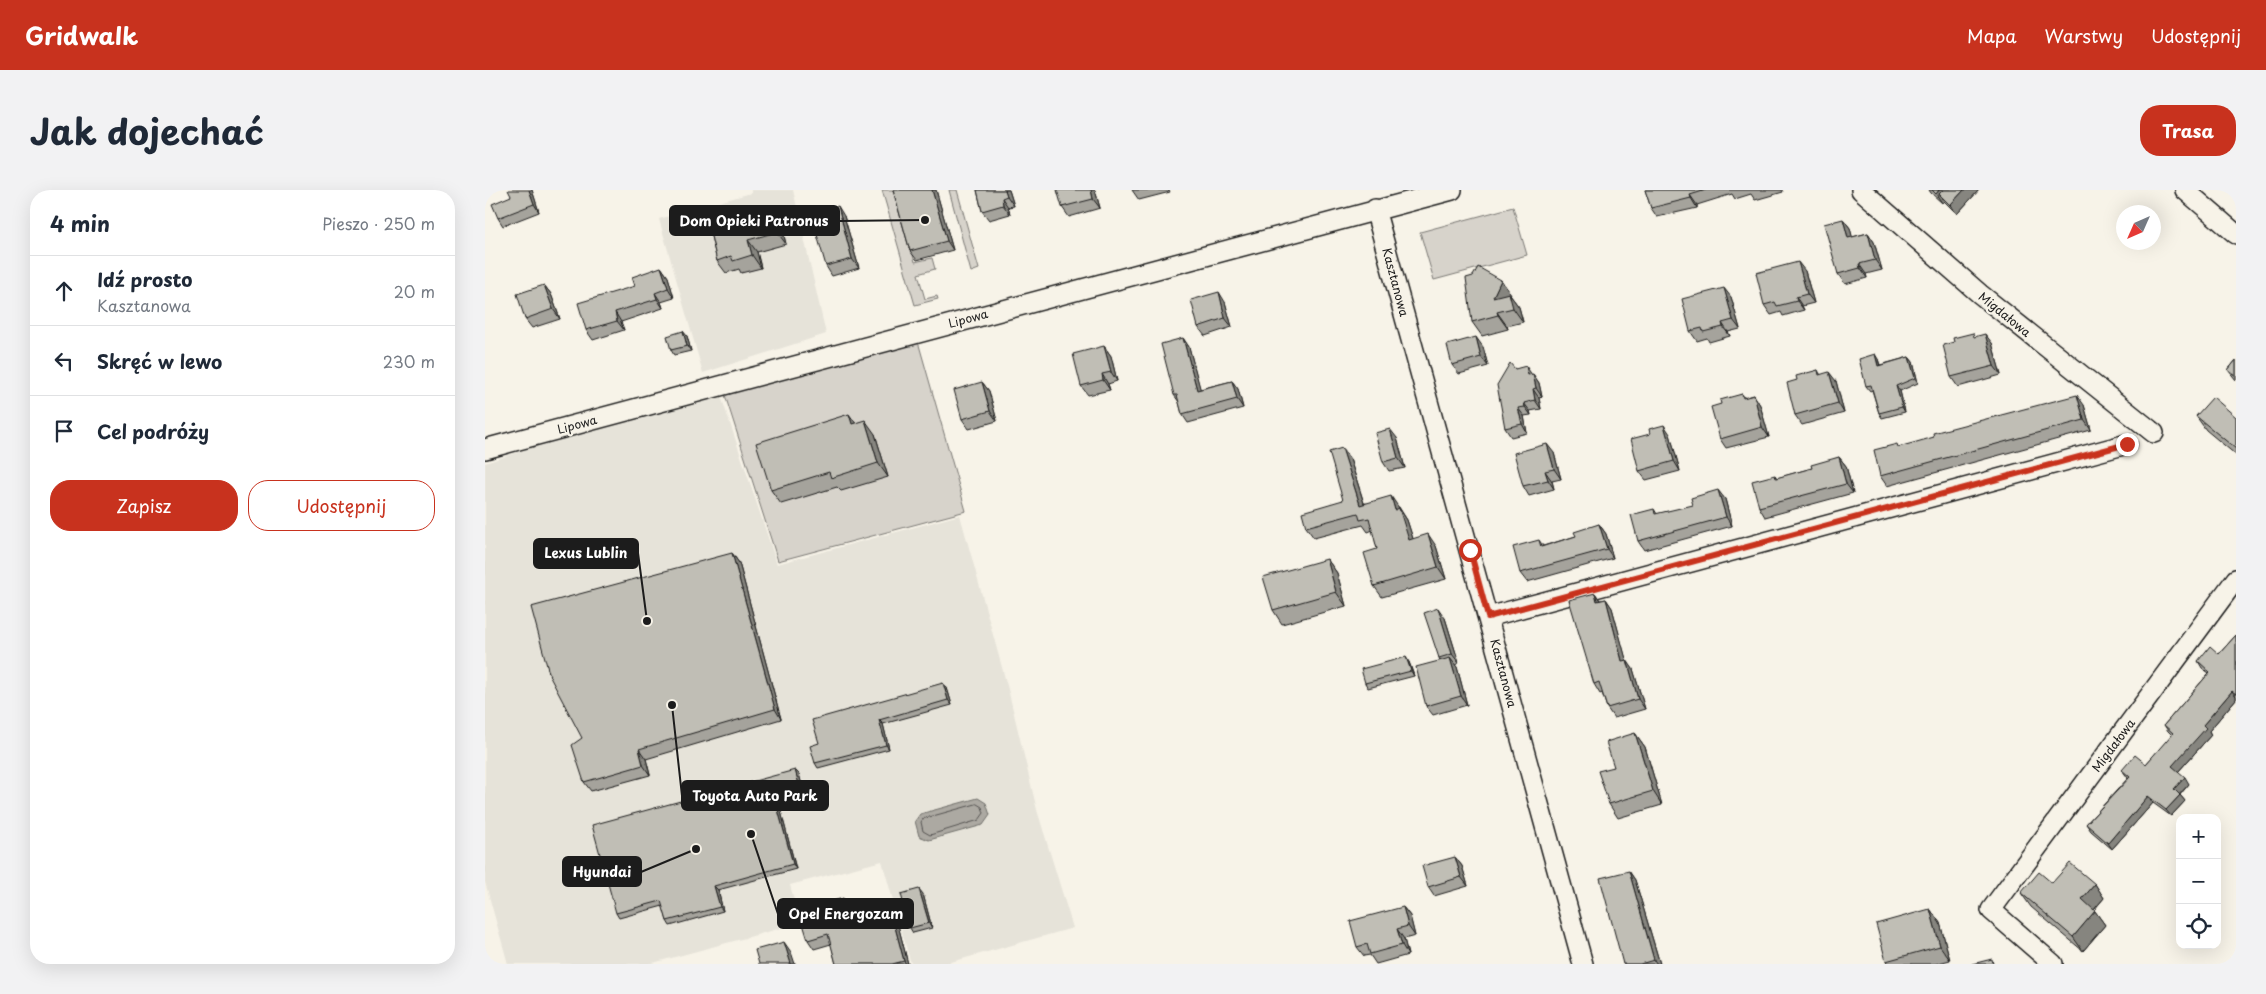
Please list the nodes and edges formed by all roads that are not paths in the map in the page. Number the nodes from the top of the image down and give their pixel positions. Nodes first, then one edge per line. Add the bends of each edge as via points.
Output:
1 (1452, 190) edge
2 (1861, 190) edge
3 (2185, 190) edge
4 (1375, 209) junction
5 (2236, 234) edge
6 (2154, 432) dead end
7 (2127, 444) dead end
8 (485, 448) edge
9 (2236, 579) edge
10 (1488, 617) junction
11 (1583, 964) edge
12 (2053, 964) edge

1 - 4 street, Lipowa
2 - 6 street, Migdałowa via 1980,294
3 - 5 street
4 - 8 street, Lipowa
4 - 10 street, Kasztanowa
7 - 10 street
9 - 12 street, Migdałowa via 1991,910
10 - 11 street, Kasztanowa

